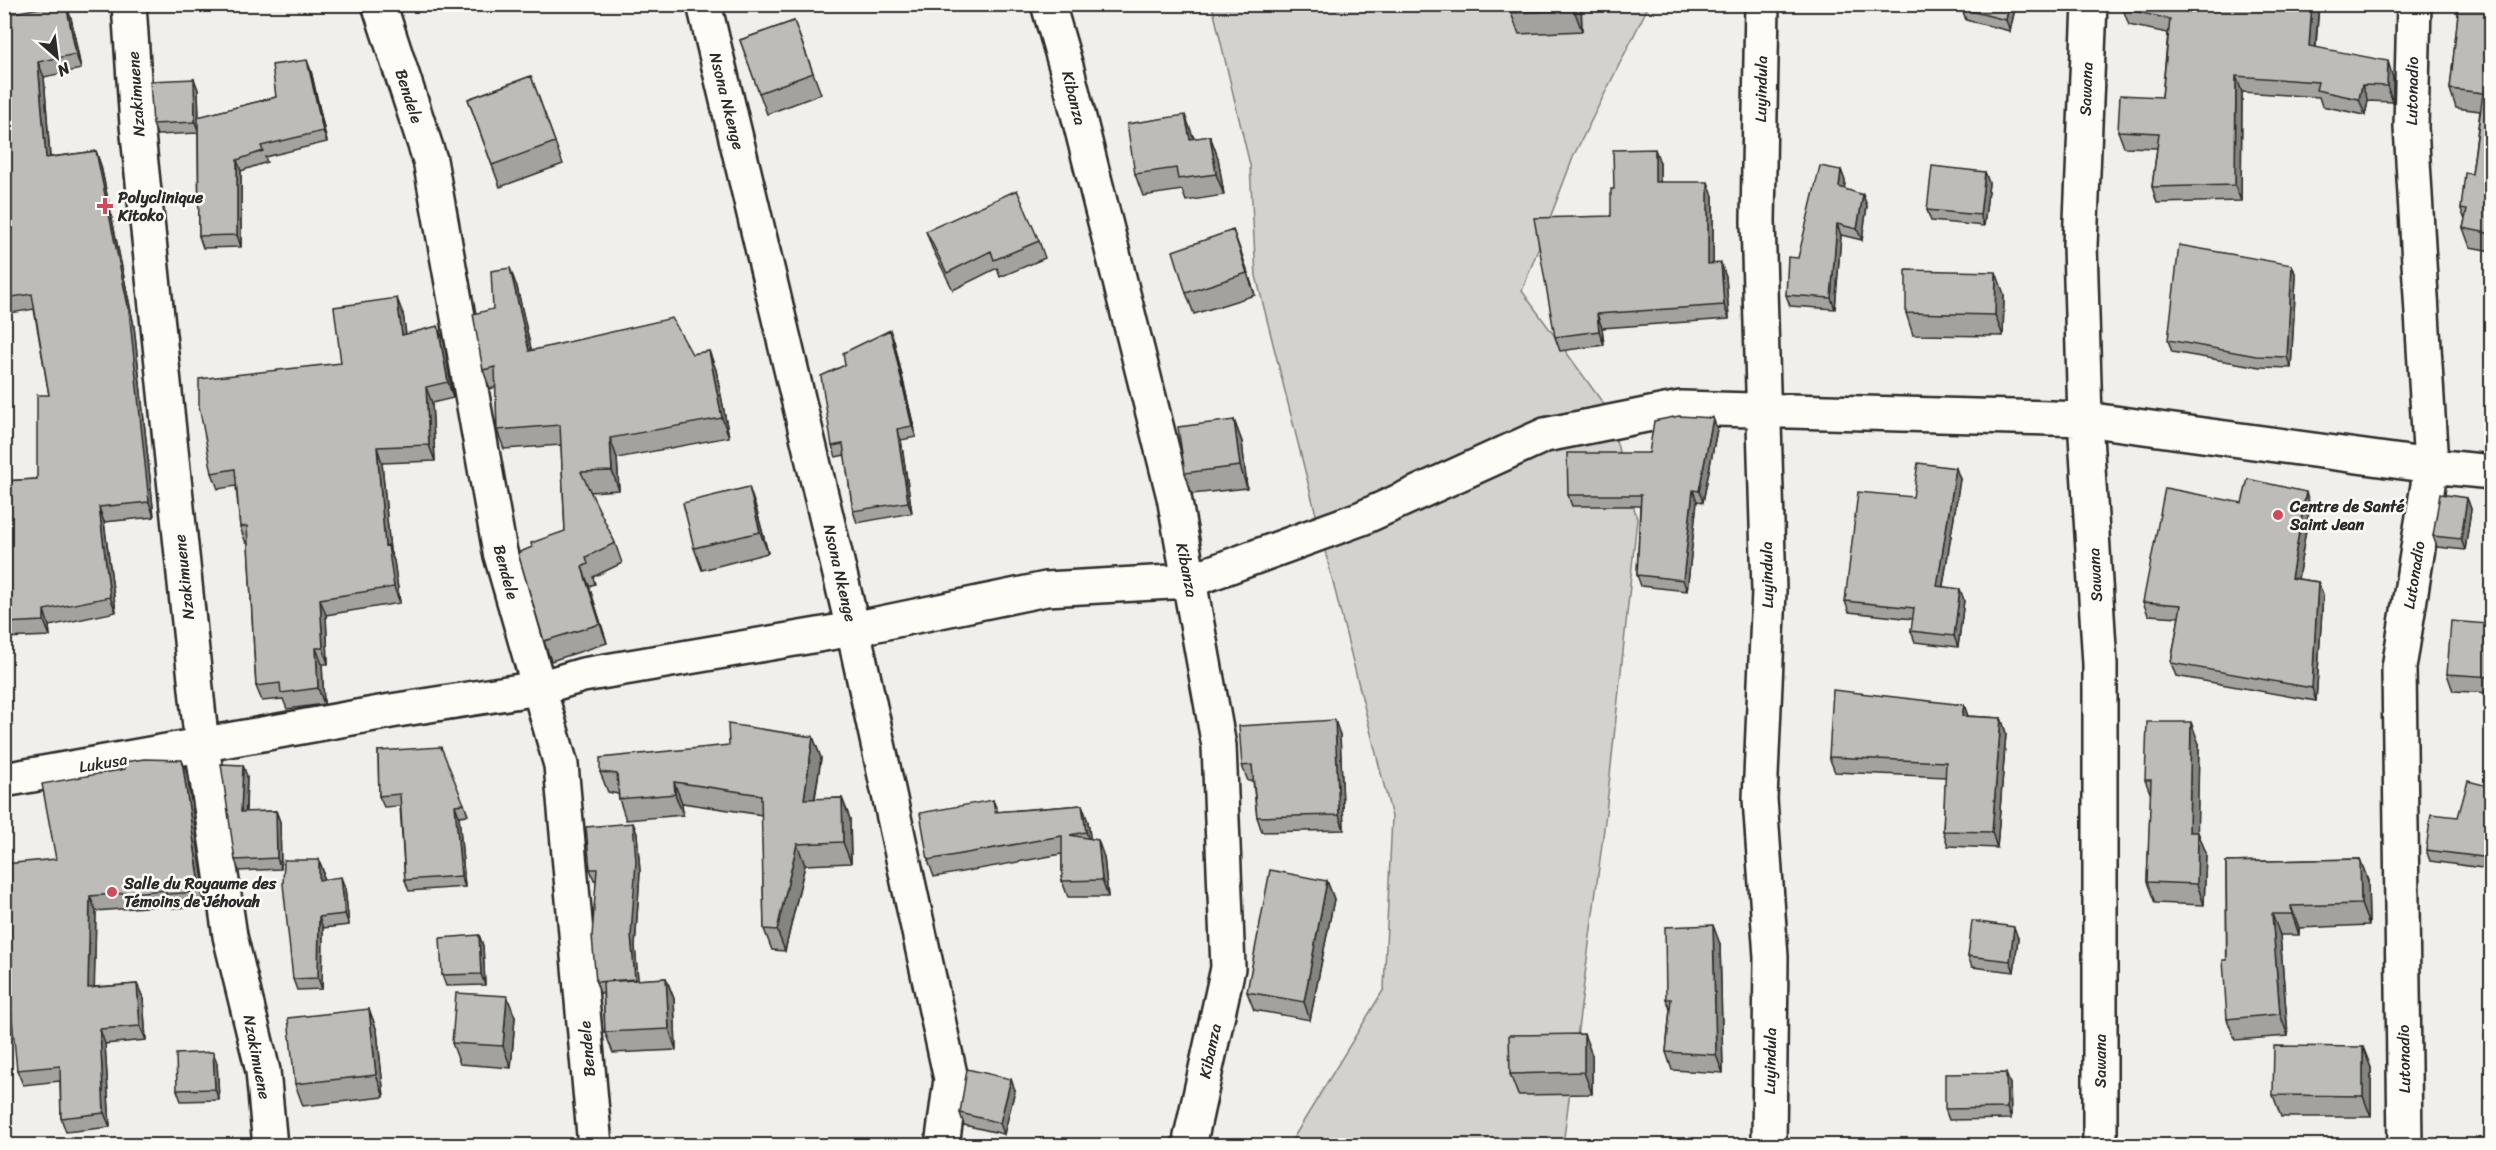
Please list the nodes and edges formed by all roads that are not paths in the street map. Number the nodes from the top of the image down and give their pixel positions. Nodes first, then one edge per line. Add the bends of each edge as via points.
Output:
1 (129, 4) edge
2 (379, 4) edge
3 (704, 4) edge
4 (1048, 4) edge
5 (1762, 4) edge
6 (2090, 4) edge
7 (2414, 4) edge
8 (1762, 411) junction
9 (2085, 419) junction
10 (2431, 466) junction
11 (2492, 472) edge
12 (1190, 581) junction
13 (853, 629) junction
14 (539, 688) junction
15 (202, 746) junction
16 (4, 780) edge
17 (270, 1146) edge
18 (595, 1146) edge
19 (942, 1146) edge
20 (1189, 1146) edge
21 (1769, 1146) edge
22 (2100, 1146) edge
23 (2405, 1146) edge

1 - 15 street, Nzakimuene via 137,125
2 - 14 street, Bendele via 430,160 500,552
3 - 13 street, Nsona Nkenge
4 - 12 street, Kibanza via 1174,497
5 - 8 street, Luyindula via 1758,221
6 - 9 street, Sawana via 2080,245
7 - 10 street, Lutonadio via 2411,127
8 - 9 street, Lukusa
8 - 12 street, Lukusa via 1681,408 1545,435 1362,518
8 - 21 street, Luyindula via 1769,591 1760,799 1772,957
9 - 10 street, Lukusa
9 - 22 street, Sawana via 2100,664
10 - 11 street, Lukusa
10 - 23 street, Lutonadio via 2399,668
12 - 13 street, Lukusa via 1046,589
12 - 20 street, Kibanza via 1219,746 1228,968
13 - 14 street, Lukusa via 583,675
13 - 19 street, Nsona Nkenge via 951,1079
14 - 15 street, Lukusa
14 - 18 street, Bendele via 561,765
15 - 16 street, Lukusa
15 - 17 street, Nzakimuene via 230,936 263,1071

